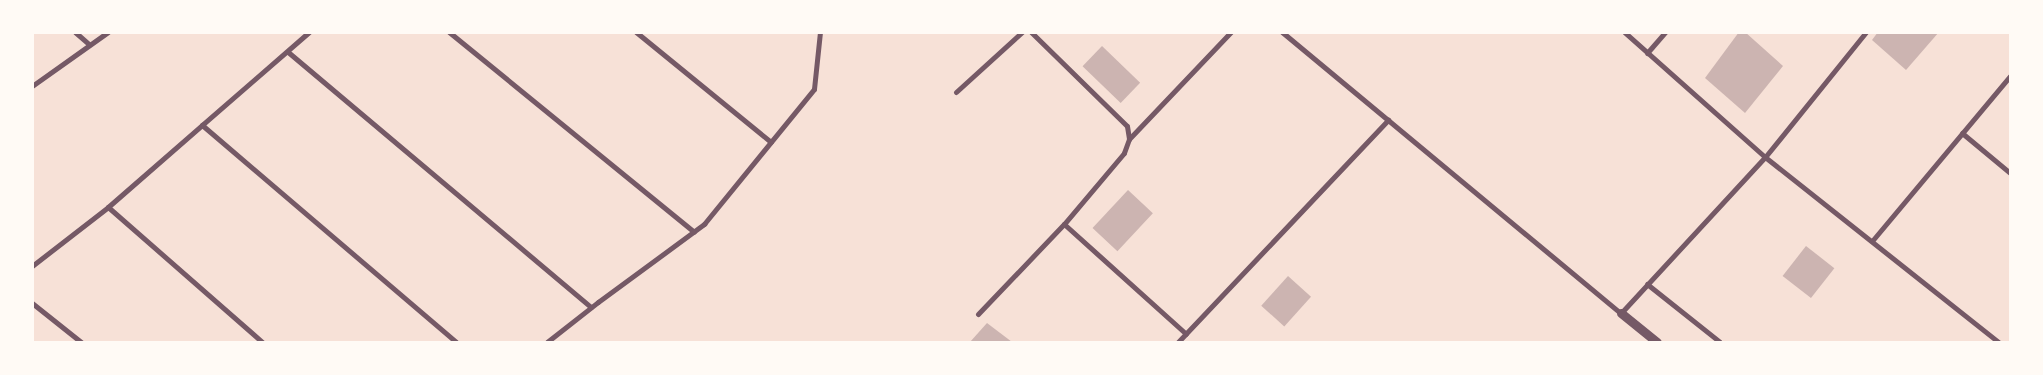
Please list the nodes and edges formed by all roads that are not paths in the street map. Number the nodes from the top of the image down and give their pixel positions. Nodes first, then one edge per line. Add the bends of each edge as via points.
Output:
1 (75, 32) edge
2 (108, 32) edge
3 (309, 32) edge
4 (449, 32) edge
5 (636, 32) edge
6 (820, 32) edge
7 (1022, 32) edge
8 (1031, 32) edge
9 (1231, 32) edge
10 (1282, 32) edge
11 (1624, 32) edge
12 (1665, 32) edge
13 (1866, 32) edge
14 (89, 44) junction
15 (288, 52) junction
16 (1647, 53) junction
17 (2010, 76) edge
18 (32, 86) edge
19 (956, 92) dead end
20 (1388, 120) junction
21 (202, 125) junction
22 (1962, 133) junction
23 (1129, 139) junction
24 (771, 142) junction
25 (1765, 157) junction
26 (2010, 173) edge
27 (108, 207) junction
28 (1064, 224) junction
29 (694, 232) junction
30 (1872, 241) junction
31 (32, 266) edge
32 (1647, 284) junction
33 (32, 303) edge
34 (591, 307) junction
35 (1621, 313) junction
36 (978, 314) dead end
37 (1186, 334) junction
38 (81, 342) edge
39 (262, 342) edge
40 (456, 342) edge
41 (547, 342) edge
42 (1178, 342) edge
43 (1657, 342) edge
44 (1720, 342) edge
45 (1998, 342) edge

1 - 14 street
2 - 14 street
3 - 15 street
4 - 29 street
5 - 24 street
6 - 24 street via 814,89
7 - 19 street
8 - 23 street via 1127,126
9 - 23 street
10 - 20 street
11 - 16 street
12 - 16 street
13 - 25 street
14 - 18 street
15 - 21 street
15 - 34 street
16 - 25 street
17 - 22 street
20 - 35 street
20 - 37 street
21 - 27 street
21 - 40 street
22 - 26 street
22 - 30 street
23 - 28 street via 1124,153
24 - 29 street
25 - 30 street
25 - 32 street
27 - 31 street
27 - 39 street
28 - 36 street
28 - 37 street
29 - 34 street
30 - 45 street
32 - 35 street
32 - 44 street
33 - 38 street
34 - 41 street
35 - 43 street
37 - 42 street

